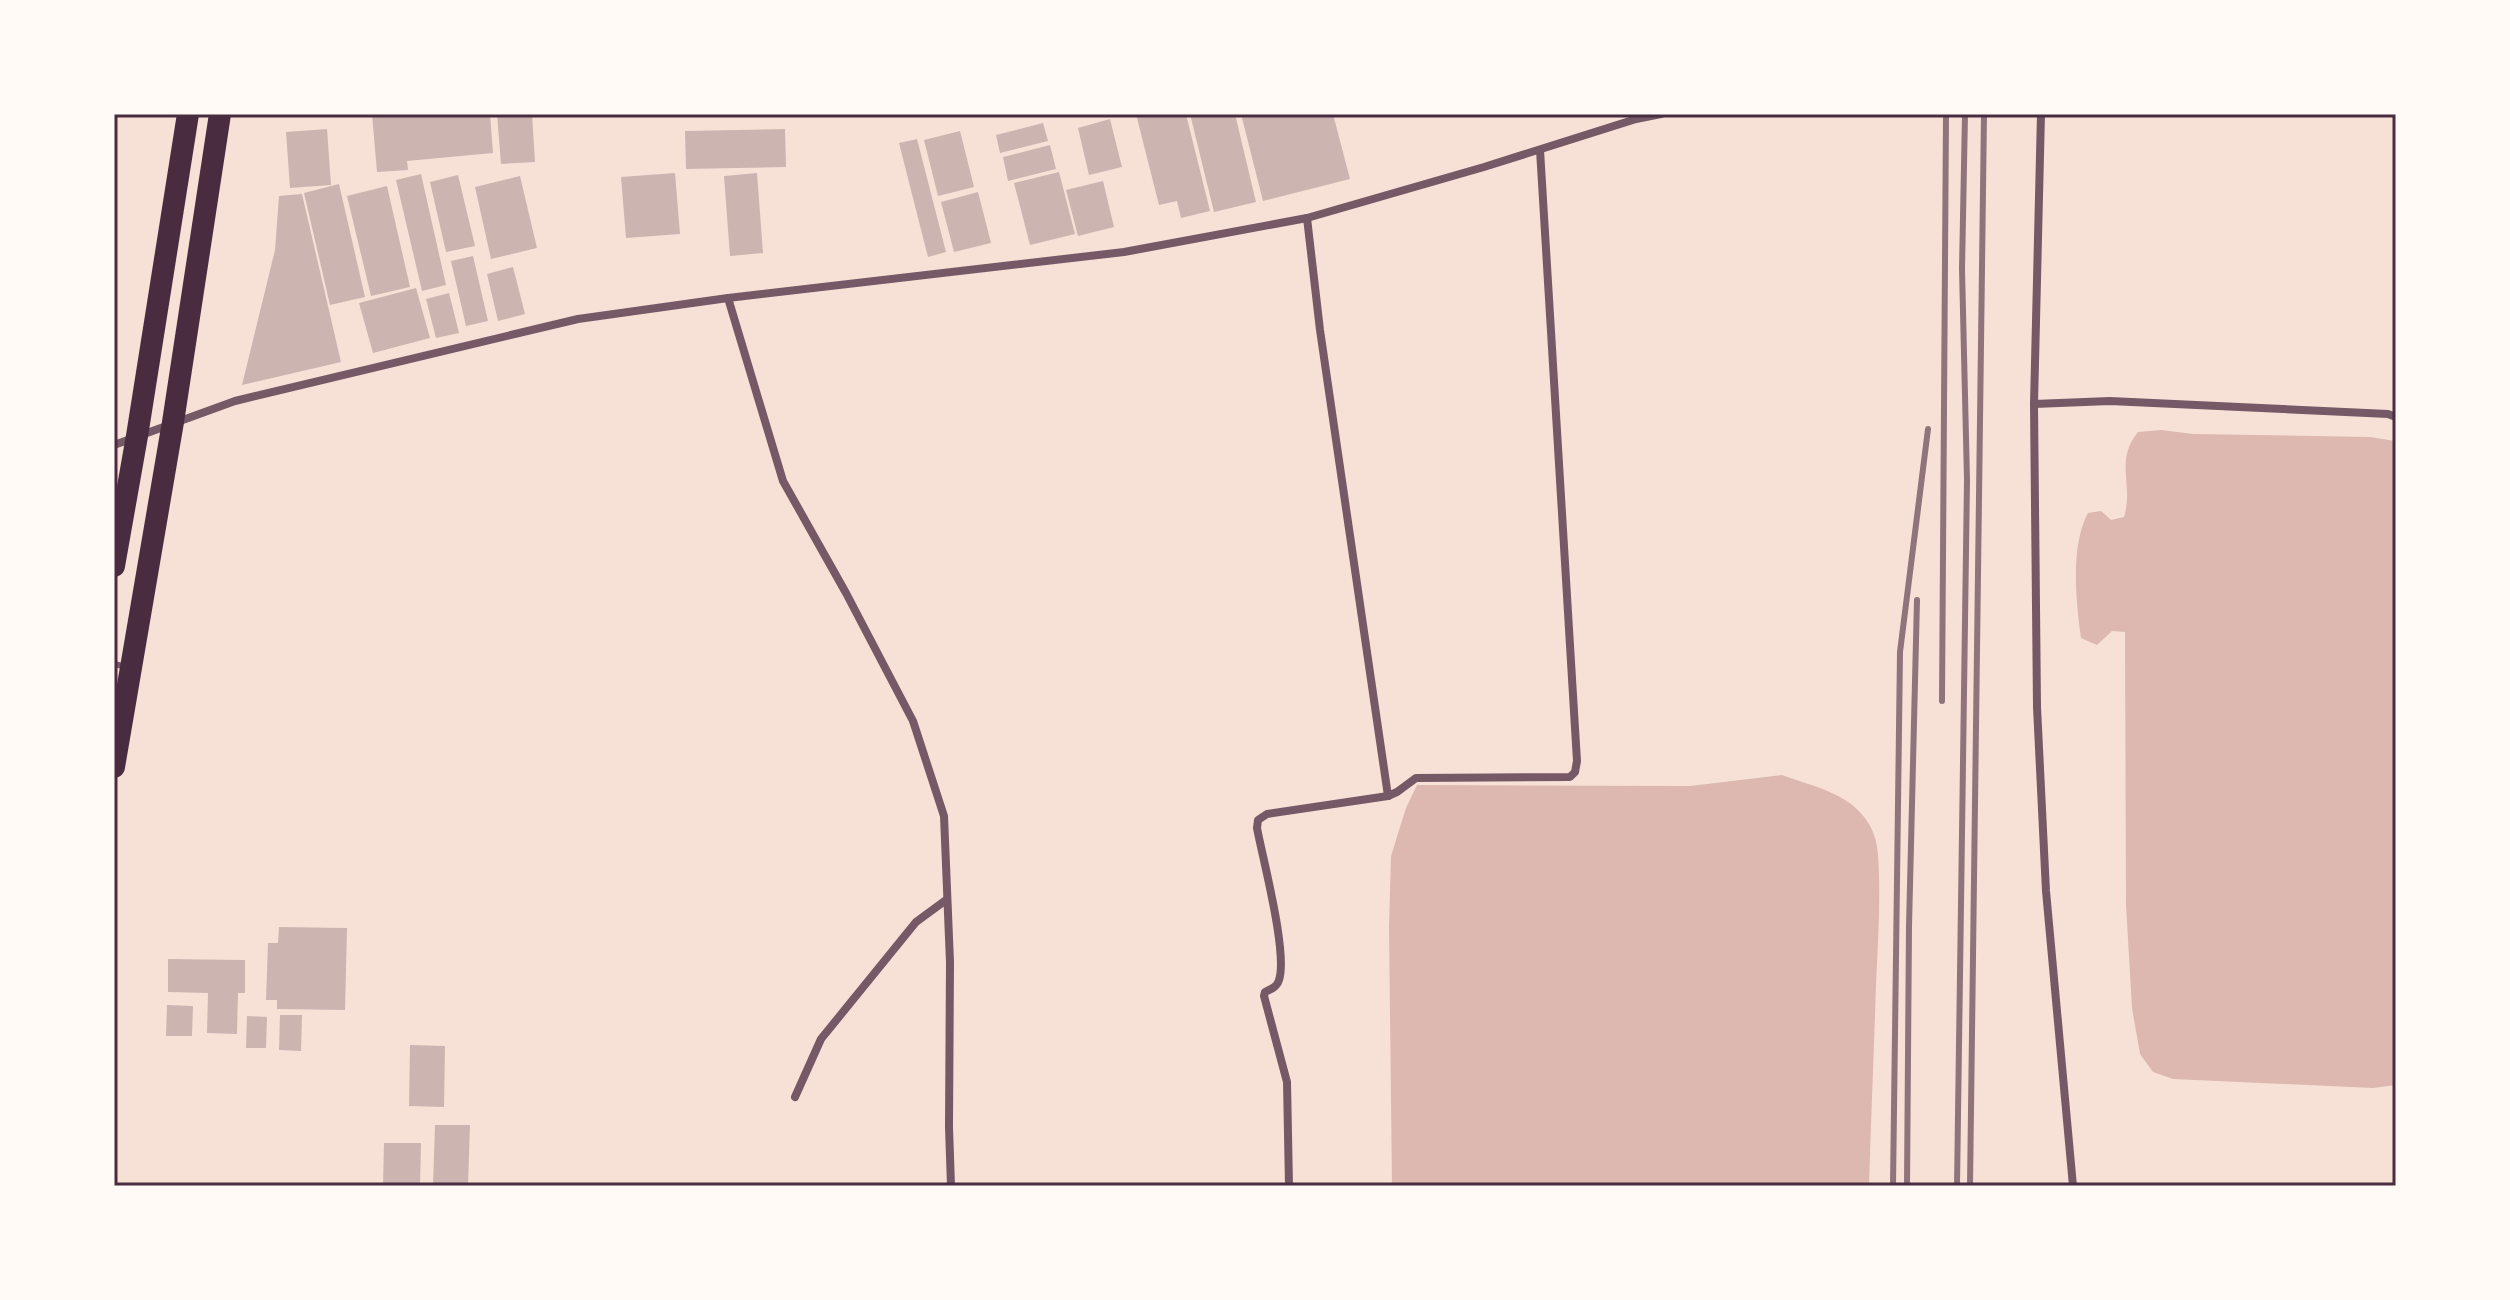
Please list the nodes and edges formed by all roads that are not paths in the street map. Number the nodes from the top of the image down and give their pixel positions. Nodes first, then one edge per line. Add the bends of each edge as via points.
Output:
1 (188, 114) edge
2 (220, 114) edge
3 (1661, 114) edge
4 (2041, 114) edge
5 (1540, 150) junction
6 (1307, 218) junction
7 (728, 298) junction
8 (2034, 404) junction
9 (2396, 417) edge
10 (173, 422) junction
11 (137, 436) junction
12 (114, 445) edge
13 (115, 559) edge
14 (122, 666) edge
15 (114, 767) edge
16 (1388, 796) junction
17 (946, 900) junction
18 (795, 1097) dead end
19 (951, 1186) edge
20 (1289, 1186) edge
21 (2073, 1186) edge

1 - 11 highway
2 - 10 highway
3 - 5 street
4 - 8 street
5 - 6 street
5 - 16 street via 1574,670 1575,772 1570,777 1423,777
6 - 7 street via 1124,252
6 - 16 street
7 - 10 street via 578,319 235,401
7 - 17 street via 783,481 913,721 944,816
8 - 9 street via 2110,401
8 - 21 street via 2037,707 2046,891
10 - 11 street
10 - 14 highway
11 - 12 street
11 - 13 highway
14 - 15 highway
16 - 20 street via 1267,814 1258,820 1281,953 1280,979 1264,996 1287,1082
17 - 18 street via 916,922 821,1039
17 - 19 street

